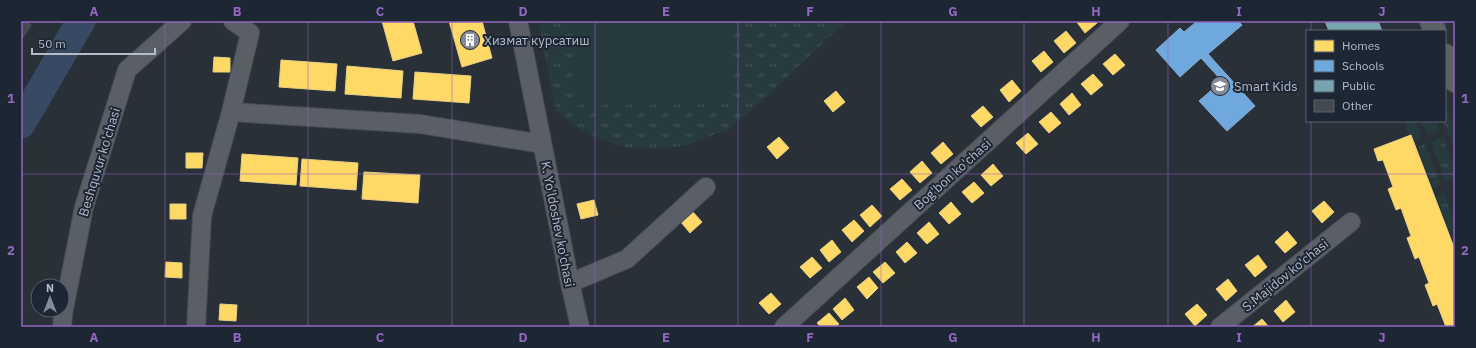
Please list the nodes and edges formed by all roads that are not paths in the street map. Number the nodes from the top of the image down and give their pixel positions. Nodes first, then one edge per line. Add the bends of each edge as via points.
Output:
1 (182, 21) edge
2 (233, 21) edge
3 (518, 21) edge
4 (1120, 21) edge
5 (1446, 58) edge
6 (1455, 80) edge
7 (231, 112) junction
8 (542, 144) junction
9 (706, 186) dead end
10 (1351, 222) dead end
11 (570, 283) junction
12 (62, 327) edge
13 (196, 327) edge
14 (580, 327) edge
15 (784, 327) edge
16 (1220, 327) edge

1 - 12 street, Beshquvur ko'chasi via 127,70 84,207
2 - 7 street via 250,33
3 - 8 street, K. Yo'ldoshev ko'chasi
4 - 15 street, Bog'bon ko'chasi
5 - 6 main road
7 - 8 street via 420,124
7 - 13 street via 202,216
8 - 11 street, K. Yo'ldoshev ko'chasi
9 - 11 street via 627,259
10 - 16 street, S.Majidov ko'chasi
11 - 14 street, K. Yo'ldoshev ko'chasi

